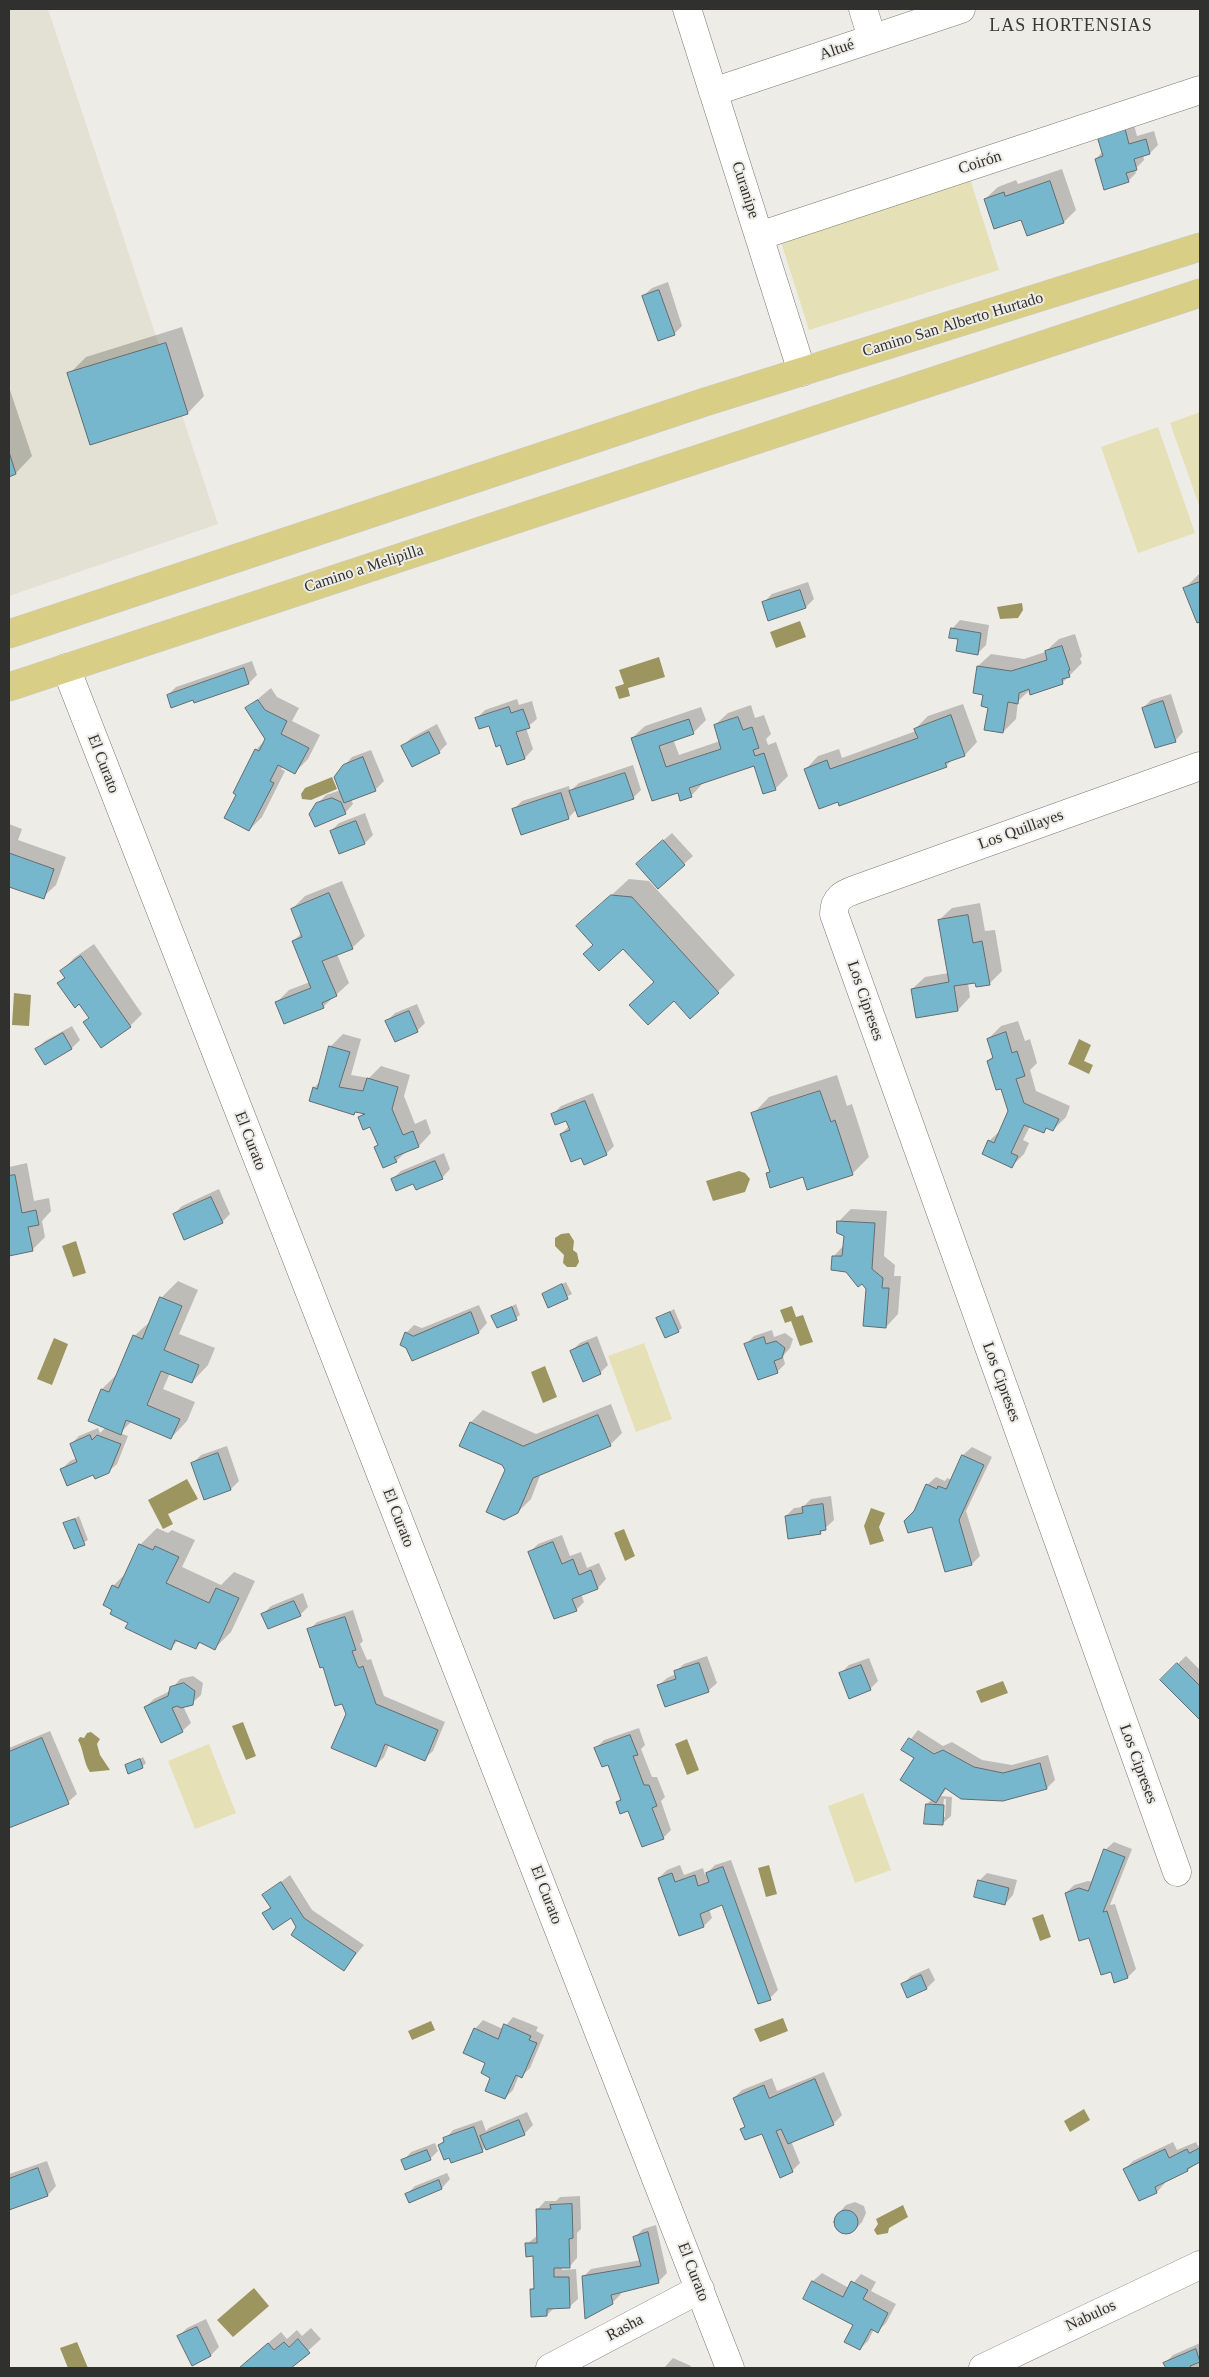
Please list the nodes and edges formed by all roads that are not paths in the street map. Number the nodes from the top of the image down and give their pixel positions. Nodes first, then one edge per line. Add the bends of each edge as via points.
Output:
1 (687, 9) edge
2 (863, 9) edge
3 (961, 9) edge
4 (872, 38) junction
5 (1200, 90) edge
6 (714, 92) junction
7 (760, 236) junction
8 (1200, 247) edge
9 (1200, 293) edge
10 (802, 372) junction
11 (9, 634) edge
12 (66, 668) junction
13 (9, 687) edge
14 (1200, 766) edge
15 (843, 894) joint
16 (1177, 1872) dead end
17 (1200, 2265) edge
18 (700, 2289) junction
19 (550, 2368) edge
20 (730, 2368) edge
21 (983, 2368) edge

1 - 6 street, Curanipe
2 - 4 street
3 - 4 street, Altué
4 - 6 street, Altué
5 - 7 street, Coirón
6 - 7 street, Curanipe
7 - 10 street, Curanipe
8 - 10 main road, Camino San Alberto Hurtado
9 - 12 main road, Camino a Melipilla
10 - 11 main road, Camino San Alberto Hurtado
12 - 13 main road, Camino a Melipilla
12 - 18 street, El Curato
14 - 15 street, Los Quillayes
15 - 16 street, Los Cipreses via 836,901 834,914
17 - 21 street, Nabulos
18 - 19 street, Rasha
18 - 20 street, El Curato

